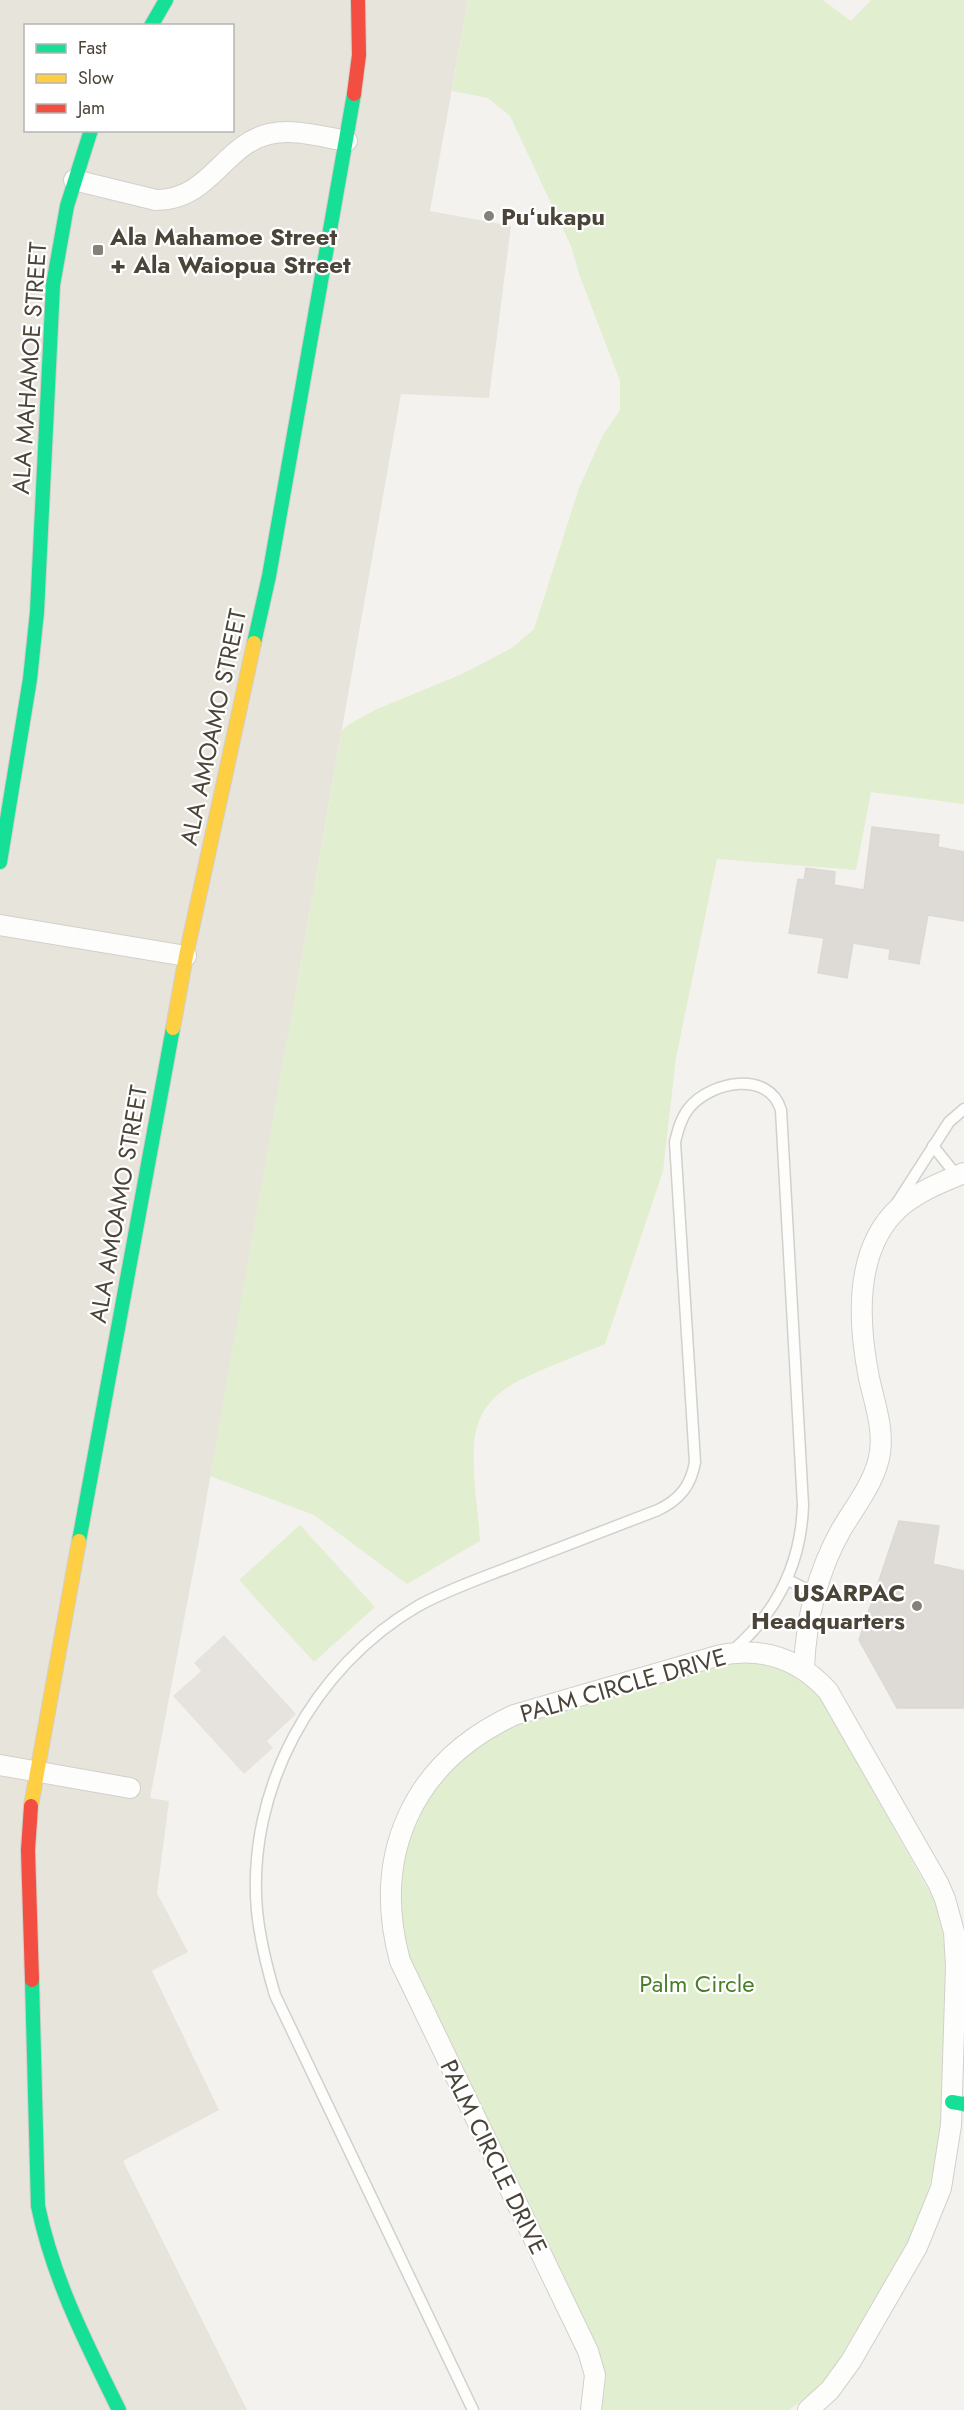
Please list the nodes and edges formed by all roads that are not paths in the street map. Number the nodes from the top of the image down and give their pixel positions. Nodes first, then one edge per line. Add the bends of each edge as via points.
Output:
1 (166, 0) edge
2 (358, 0) edge
3 (151, 24) edge
4 (91, 132) edge
5 (347, 141) junction
6 (74, 180) junction
7 (0, 862) edge
8 (0, 925) edge
9 (186, 957) junction
10 (964, 1109) edge
11 (933, 1146) junction
12 (960, 1174) edge
13 (886, 1221) junction
14 (788, 1580) junction
15 (814, 1593) junction
16 (731, 1653) junction
17 (804, 1668) junction
18 (0, 1765) edge
19 (38, 1772) junction
20 (130, 1788) dead end
21 (958, 2103) edge
22 (119, 2410) edge
23 (473, 2410) edge
24 (591, 2410) edge
25 (808, 2410) edge

1 - 3 street
2 - 5 street, ALA AMOAMO STREET via 359,55
4 - 6 street, ALA MAHAMOE STREET
5 - 6 street via 294,132 266,134 247,144 197,188 167,200
5 - 9 street, ALA AMOAMO STREET via 269,576
6 - 7 street, ALA MAHAMOE STREET via 53,285 37,612 30,679
8 - 9 street
9 - 19 street, ALA AMOAMO STREET
10 - 11 lane via 949,1122
11 - 12 lane
11 - 13 lane
12 - 13 street via 918,1194
13 - 15 street via 870,1257 861,1311 863,1346 881,1430 880,1451 874,1472 831,1548
14 - 15 lane
14 - 16 lane via 758,1627
14 - 23 lane via 799,1543 803,1505 781,1110 776,1098 763,1087 735,1084 698,1099 682,1118 675,1142 695,1462 684,1491 658,1510 441,1594 394,1621 335,1676 303,1719 279,1768 263,1821 257,1909 260,1939 275,1995
15 - 17 street
16 - 17 street, PALM CIRCLE DRIVE via 773,1655
16 - 24 street, PALM CIRCLE DRIVE via 494,1724 459,1748 429,1779 407,1816 390,1878 390,1920 400,1961 588,2350 595,2375
17 - 21 street, PALM CIRCLE DRIVE via 837,1705 945,1899 956,1949
18 - 19 street
19 - 20 street
19 - 22 street, ALA AMOAMO STREET via 28,1850 38,2206 61,2292
21 - 25 street, PALM CIRCLE DRIVE via 946,2168 926,2228 851,2361 830,2390

